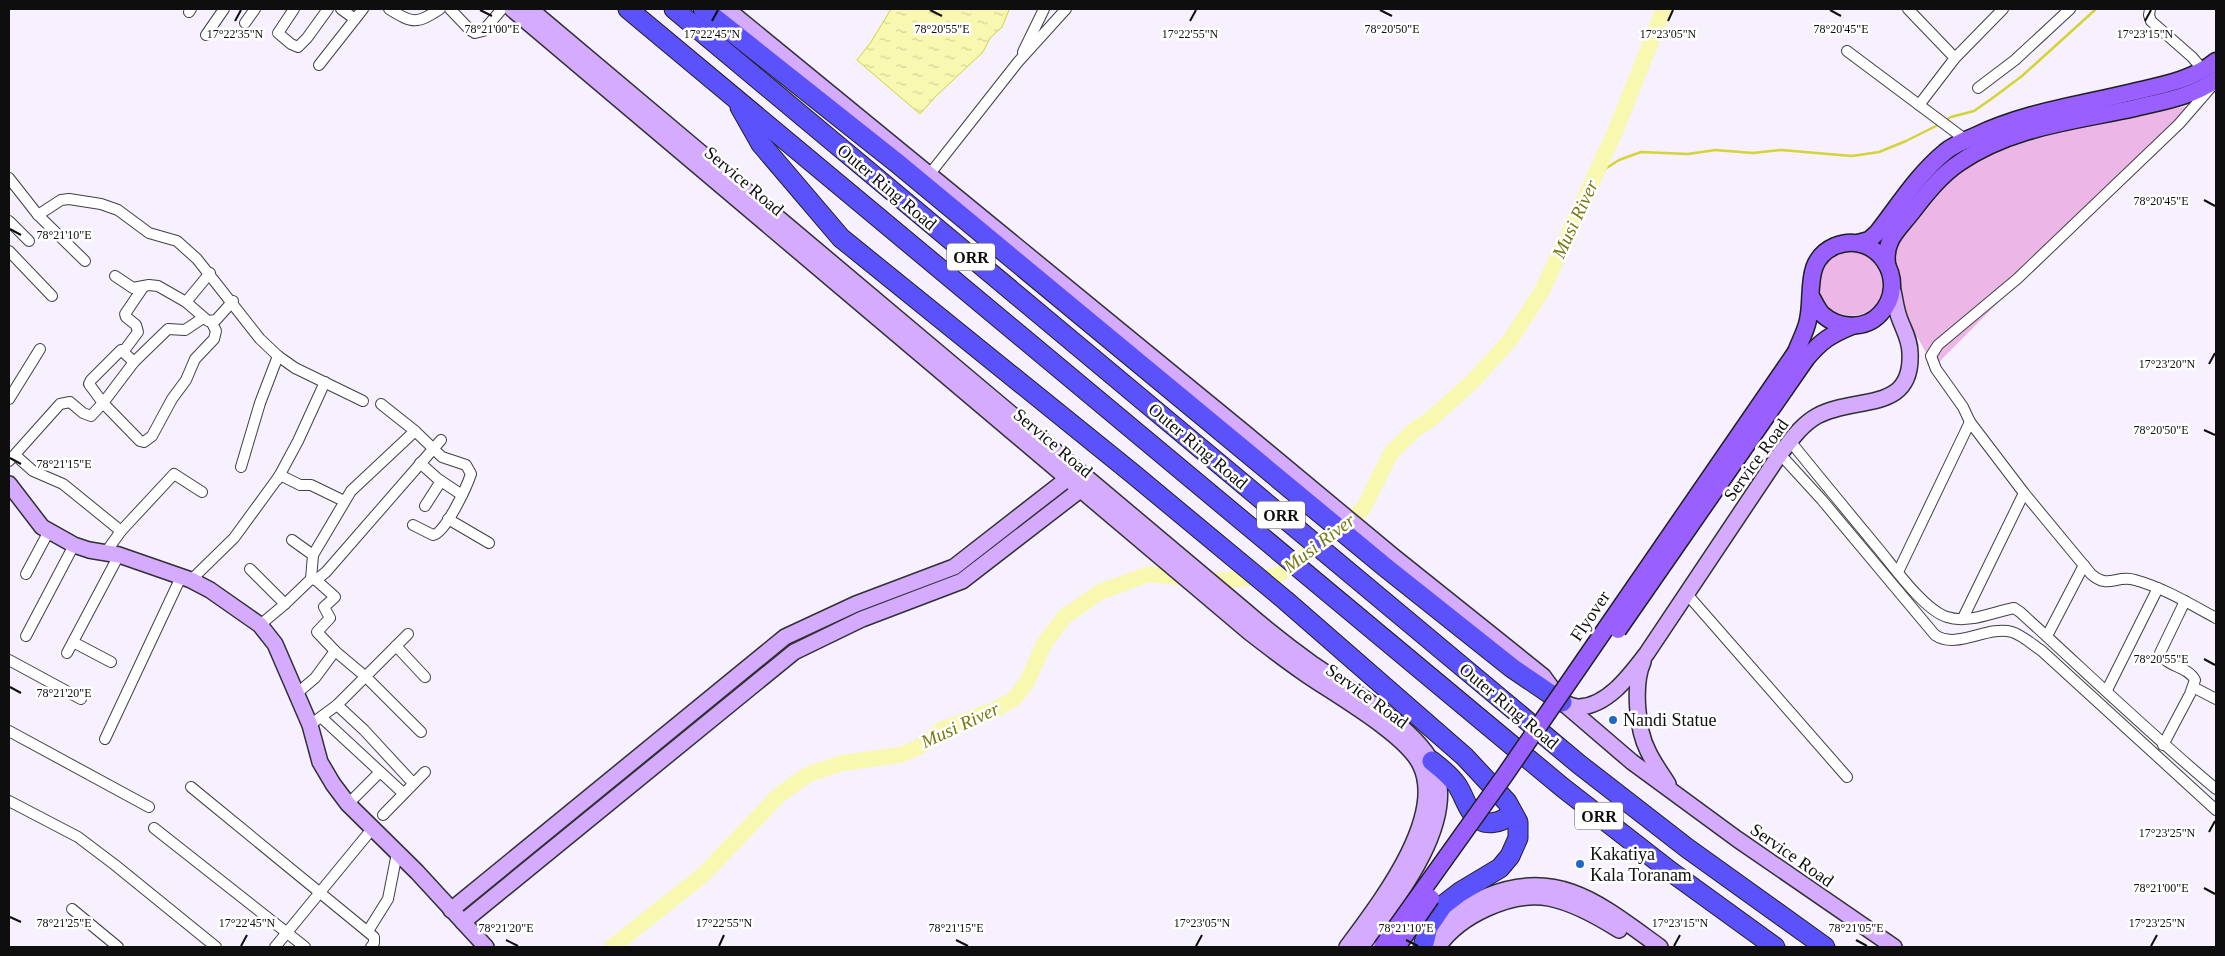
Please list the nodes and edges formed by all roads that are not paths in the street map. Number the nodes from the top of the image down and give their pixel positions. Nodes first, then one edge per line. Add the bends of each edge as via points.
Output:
1 (224, 9) edge
2 (255, 9) edge
3 (294, 9) edge
4 (328, 9) edge
5 (341, 9) edge
6 (362, 9) edge
7 (389, 9) edge
8 (440, 9) edge
9 (450, 9) edge
10 (502, 9) edge
11 (512, 9) edge
12 (530, 9) edge
13 (628, 9) edge
14 (674, 9) edge
15 (703, 9) edge
16 (727, 9) edge
17 (1044, 9) edge
18 (1066, 9) edge
19 (1908, 9) edge
20 (2003, 9) edge
21 (2070, 9) edge
22 (2150, 9) edge
23 (355, 19) junction
24 (245, 23) dead end
25 (206, 35) dead end
26 (1847, 51) dead end
27 (1955, 58) junction
28 (1018, 62) junction
29 (320, 65) dead end
30 (2213, 74) edge
31 (1978, 88) dead end
32 (735, 97) junction
33 (1919, 105) junction
34 (1966, 140) junction
35 (929, 176) junction
36 (9, 178) edge
37 (38, 215) junction
38 (9, 221) edge
39 (29, 241) dead end
40 (1858, 243) junction
41 (9, 251) edge
42 (84, 261) dead end
43 (1887, 264) junction
44 (210, 273) junction
45 (115, 276) dead end
46 (144, 286) junction
47 (1893, 290) junction
48 (52, 296) dead end
49 (1812, 298) junction
50 (233, 301) junction
51 (186, 302) junction
52 (1877, 317) junction
53 (207, 320) junction
54 (1852, 326) junction
55 (1906, 332) junction
56 (40, 349) dead end
57 (123, 352) junction
58 (1801, 355) junction
59 (278, 356) junction
60 (134, 362) junction
61 (325, 382) junction
62 (9, 399) edge
63 (363, 401) dead end
64 (103, 403) junction
65 (381, 404) dead end
66 (1970, 422) junction
67 (415, 431) junction
68 (441, 440) dead end
69 (1790, 442) junction
70 (434, 449) junction
71 (1780, 454) junction
72 (12, 458) edge
73 (420, 463) junction
74 (241, 467) dead end
75 (280, 475) junction
76 (1067, 479) junction
77 (441, 481) junction
78 (9, 484) edge
79 (1080, 490) junction
80 (202, 492) dead end
81 (2024, 492) junction
82 (462, 495) junction
83 (268, 498) dead end
84 (344, 501) junction
85 (425, 506) dead end
86 (1118, 513) junction
87 (448, 519) junction
88 (413, 525) dead end
89 (49, 531) junction
90 (121, 531) junction
91 (292, 540) dead end
92 (489, 543) dead end
93 (74, 545) junction
94 (112, 554) junction
95 (313, 555) junction
96 (1389, 562) junction
97 (2084, 565) junction
98 (250, 568) dead end
99 (1898, 572) junction
100 (26, 574) dead end
101 (186, 579) junction
102 (314, 579) junction
103 (2158, 588) junction
104 (1686, 593) junction
105 (2185, 602) junction
106 (285, 604) junction
107 (1963, 618) junction
108 (2216, 618) edge
109 (260, 625) junction
110 (1253, 627) junction
111 (408, 634) dead end
112 (26, 636) dead end
113 (2047, 636) junction
114 (73, 642) junction
115 (396, 646) junction
116 (335, 651) junction
117 (67, 653) dead end
118 (1647, 653) junction
119 (9, 660) edge
120 (111, 662) dead end
121 (366, 677) junction
122 (426, 677) dead end
123 (2194, 687) junction
124 (2107, 690) junction
125 (296, 694) junction
126 (82, 699) dead end
127 (2216, 699) edge
128 (1562, 702) junction
129 (337, 705) junction
130 (316, 721) junction
131 (9, 731) edge
132 (421, 732) dead end
133 (104, 739) dead end
134 (2163, 745) junction
135 (1432, 761) junction
136 (424, 772) dead end
137 (378, 773) junction
138 (1847, 777) dead end
139 (413, 783) junction
140 (191, 787) dead end
141 (2216, 789) edge
142 (1671, 790) junction
143 (402, 794) junction
144 (9, 801) edge
145 (348, 804) junction
146 (149, 806) dead end
147 (2216, 810) edge
148 (1512, 812) junction
149 (384, 815) dead end
150 (154, 828) dead end
151 (372, 829) junction
152 (397, 853) junction
153 (321, 892) junction
154 (72, 908) dead end
155 (451, 910) junction
156 (463, 922) junction
157 (368, 931) junction
158 (287, 933) junction
159 (118, 947) edge
160 (216, 947) edge
161 (275, 947) edge
162 (305, 947) edge
163 (371, 947) edge
164 (486, 947) edge
165 (1347, 947) edge
166 (1361, 947) edge
167 (1382, 947) edge
168 (1397, 947) edge
169 (1424, 947) edge
170 (1438, 947) edge
171 (1645, 947) edge
172 (1660, 947) edge
173 (1775, 947) edge
174 (1825, 947) edge
175 (1894, 947) edge

1 - 25 street
2 - 24 street
3 - 4 street via 278,34 298,46
5 - 23 street
6 - 23 street
7 - 8 street via 415,22
9 - 10 street via 475,33 483,31
11 - 76 main road, Service Road
12 - 86 main road, Service Road
13 - 32 highway, Outer Ring Road / ORR
14 - 174 highway, Outer Ring Road / ORR via 1626,802
15 - 96 highway via 904,169 1281,482
16 - 35 main road
17 - 28 street
18 - 28 street
19 - 27 street
20 - 27 street
21 - 31 street via 2015,60
22 - 30 street via 2151,21
23 - 29 street
26 - 33 street
27 - 33 street
28 - 35 street
30 - 34 main road via 2034,113
30 - 43 main road via 2187,96 2048,125 2003,139 1959,163 1930,188 1889,241 1885,251
30 - 66 street via 2179,124 2017,279 1938,345 1931,356
32 - 148 highway via 761,144 841,238 1285,600 1465,757 1507,802
32 - 173 highway, Outer Ring Road / ORR via 1608,824
33 - 34 street
34 - 40 main road via 1946,151 1920,177 1877,234
35 - 96 main road via 1245,432
36 - 37 street
37 - 42 street
37 - 44 street via 55,203 69,200 111,207 142,229 177,241
38 - 39 street
40 - 43 main road via 1880,254
40 - 49 main road via 1835,246 1816,262 1810,286
41 - 48 street
43 - 47 main road
44 - 50 street
44 - 51 street
45 - 46 street via 133,288
46 - 51 street via 158,286
46 - 57 street via 125,314 138,332
47 - 52 main road via 1885,309
47 - 55 main road, Service Road
49 - 54 main road via 1821,313 1835,323
49 - 58 main road, Flyover
50 - 53 street via 216,320
50 - 59 street via 260,339
51 - 53 street
52 - 54 main road
52 - 55 main road
53 - 60 street via 185,330 168,329
53 - 64 street via 216,331 214,339 196,359 148,441 140,441
54 - 58 main road, Flyover via 1830,335
55 - 69 main road, Service Road via 1910,366 1907,380 1899,391 1888,398 1839,407 1818,416 1802,426
56 - 62 street
57 - 60 street
57 - 64 street via 121,350 90,382
58 - 167 main road, Flyover, bridge
58 - 168 main road, Flyover, bridge
59 - 61 street
59 - 74 street
60 - 64 street
61 - 63 street
61 - 75 street
64 - 72 street via 91,416 70,402 60,404
65 - 67 street
66 - 81 street
66 - 99 street
67 - 70 street
67 - 84 street
68 - 70 street
69 - 71 main road, Service Road
69 - 99 street
70 - 73 street
70 - 82 street via 470,469
71 - 104 main road, Service Road
71 - 147 street via 1935,635 1942,640 1951,640 1986,632 2014,632 2042,651
72 - 90 street via 63,484
73 - 77 street
73 - 102 street via 326,572
75 - 83 street
75 - 84 street
75 - 101 street via 234,538
76 - 79 main road, Service Road
76 - 155 main road via 954,567 856,604 785,637
77 - 82 street
77 - 85 street
78 - 89 main road
79 - 86 main road, Service Road
79 - 156 main road via 962,581 862,619 794,652
80 - 90 street via 174,474
81 - 97 street
81 - 107 street
82 - 87 street
84 - 95 street
86 - 110 main road, Service Road
87 - 88 street via 436,535
87 - 92 street
89 - 93 main road
89 - 100 street
90 - 94 street
91 - 95 street
93 - 94 main road
93 - 112 street
94 - 101 main road
94 - 114 street
95 - 102 street
96 - 128 highway via 1512,668
97 - 103 street via 2098,581 2133,579
97 - 113 street
98 - 106 street
99 - 107 street via 1937,612 1948,618
101 - 109 main road via 210,590
101 - 133 street
102 - 106 street
102 - 116 street via 335,597 324,607 330,618 317,632
103 - 105 street
103 - 124 street
104 - 118 main road, Service Road
104 - 138 street
105 - 108 street
105 - 123 street via 2160,653 2192,676
106 - 109 street
107 - 113 street via 2014,608
109 - 125 main road via 275,644
110 - 135 main road, Service Road via 1389,717
110 - 165 main road, Service Road via 1304,673 1381,726 1414,756 1423,774 1424,810 1414,845
111 - 115 street
113 - 124 street
114 - 117 street
114 - 120 street
115 - 121 street
115 - 122 street
116 - 121 street
116 - 125 street via 315,678
118 - 128 main road, Service Road via 1626,680 1606,696 1578,707
118 - 142 main road, Service Road via 1640,668 1638,684 1641,730 1647,750
119 - 126 street
121 - 129 street
121 - 132 street
123 - 127 street
123 - 134 street
124 - 134 street
125 - 130 main road
128 - 142 main road, Service Road via 1632,762
129 - 130 street
129 - 139 street
130 - 137 street
130 - 145 main road via 320,762
131 - 146 street
134 - 141 street
135 - 148 highway via 1456,784 1477,818 1492,823 1507,818
135 - 166 main road, Service Road via 1439,786 1437,816 1431,833 1417,864
136 - 139 street
137 - 143 street
137 - 145 street
139 - 143 street
140 - 153 street
142 - 175 main road, Service Road
143 - 149 street
144 - 160 street via 78,837
145 - 151 main road
148 - 169 highway via 1518,822 1518,838 1510,856 1500,868 1444,905 1428,927
150 - 158 street
151 - 152 main road
151 - 153 street
152 - 155 main road
152 - 157 street via 388,899
153 - 157 street
153 - 158 street
154 - 159 street
155 - 156 main road
156 - 164 main road
157 - 163 street via 375,940
158 - 161 street
158 - 162 street
169 - 172 main road via 1437,930 1458,912 1479,900 1516,886 1535,885 1558,888 1599,904
170 - 171 main road via 1460,924 1477,913 1502,903 1548,898 1590,912

